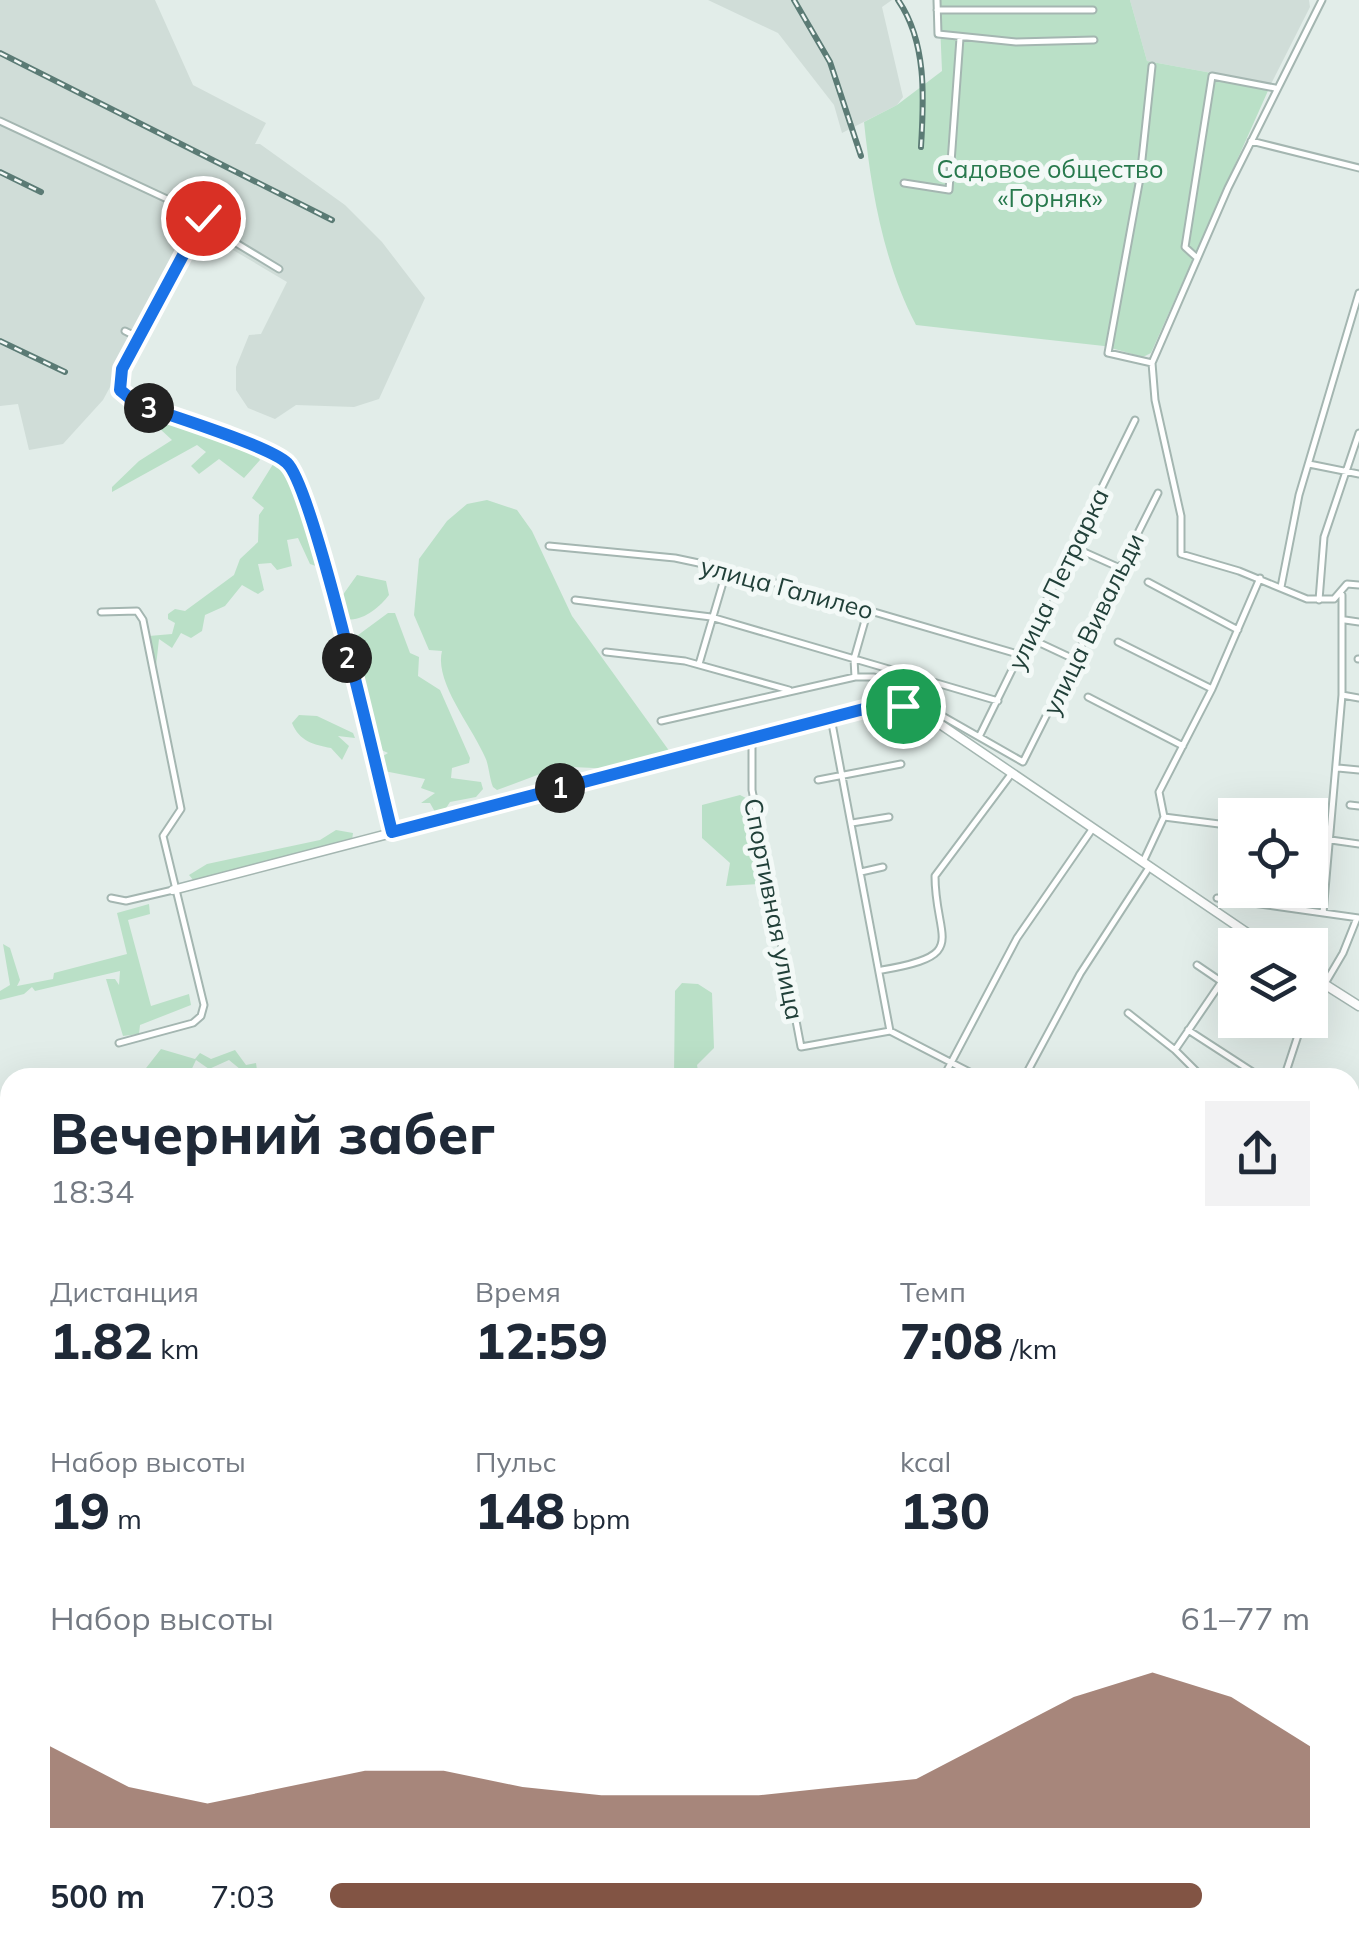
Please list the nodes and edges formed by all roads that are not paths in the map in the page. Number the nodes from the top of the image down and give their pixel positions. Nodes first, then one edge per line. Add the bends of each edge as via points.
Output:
1 (938, 0) edge
2 (1322, 0) edge
3 (938, 10) junction
4 (1093, 10) dead end
5 (960, 38) junction
6 (1094, 40) dead end
7 (1152, 66) dead end
8 (1276, 88) junction
9 (0, 122) edge
10 (1251, 141) junction
11 (1359, 168) edge
12 (904, 183) dead end
13 (203, 218) junction
14 (1196, 258) junction
15 (279, 269) dead end
16 (1359, 292) edge
17 (125, 331) dead end
18 (139, 338) junction
19 (1152, 363) junction
20 (1135, 420) dead end
21 (1359, 433) edge
22 (1309, 464) junction
23 (1345, 472) junction
24 (1359, 474) edge
25 (1158, 492) dead end
26 (549, 546) dead end
27 (1073, 547) junction
28 (1120, 568) junction
29 (727, 569) junction
30 (1260, 578) junction
31 (1148, 582) dead end
32 (1359, 585) edge
33 (1281, 587) junction
34 (1342, 595) junction
35 (575, 600) dead end
36 (1319, 600) junction
37 (868, 610) junction
38 (100, 612) dead end
39 (711, 617) junction
40 (1345, 620) junction
41 (1359, 622) edge
42 (1238, 630) junction
43 (1029, 638) junction
44 (1118, 642) dead end
45 (606, 652) dead end
46 (1021, 655) junction
47 (854, 660) junction
48 (1076, 660) junction
49 (698, 664) junction
50 (854, 677) junction
51 (895, 687) junction
52 (1212, 689) junction
53 (792, 691) junction
54 (1342, 696) junction
55 (1088, 698) dead end
56 (1359, 698) edge
57 (998, 701) junction
58 (891, 703) junction
59 (831, 718) junction
60 (662, 721) dead end
61 (979, 737) junction
62 (752, 739) junction
63 (1183, 746) junction
64 (901, 764) dead end
65 (1338, 768) junction
66 (1359, 770) edge
67 (1012, 773) junction
68 (842, 776) junction
69 (818, 780) dead end
70 (1350, 805) dead end
71 (1359, 806) edge
72 (888, 816) dead end
73 (1164, 817) junction
74 (852, 823) junction
75 (1218, 824) edge
76 (1092, 828) junction
77 (392, 832) junction
78 (1329, 840) junction
79 (1359, 844) edge
80 (1146, 864) junction
81 (882, 868) dead end
82 (860, 872) junction
83 (173, 890) junction
84 (111, 898) dead end
85 (1217, 898) dead end
86 (1323, 913) junction
87 (1358, 918) edge
88 (1232, 928) edge
89 (1197, 965) dead end
90 (880, 970) junction
91 (1328, 978) edge
92 (1218, 979) edge
93 (1328, 986) edge
94 (1218, 988) edge
95 (1359, 1006) edge
96 (1128, 1013) dead end
97 (1188, 1030) junction
98 (890, 1031) junction
99 (1297, 1038) edge
100 (119, 1043) dead end
101 (1175, 1050) junction
102 (950, 1062) junction
103 (947, 1068) edge
104 (962, 1068) edge
105 (1029, 1068) edge
106 (1193, 1068) edge
107 (1247, 1068) edge
108 (1287, 1068) edge

1 - 3 street
2 - 8 street
3 - 4 street
3 - 5 street via 938,34
5 - 6 street
5 - 12 street via 949,190
7 - 19 street via 1140,178 1108,353
8 - 10 street
8 - 14 street via 1212,76 1185,246
9 - 13 street
10 - 11 street
10 - 14 street
13 - 15 street
13 - 18 street
14 - 19 street
16 - 22 street
17 - 18 street
18 - 77 street via 120,374 126,397 266,452 287,462 295,475
19 - 30 street via 1181,516 1178,551
20 - 27 street, улица Петрарка
21 - 23 street
22 - 23 street
22 - 33 street
23 - 24 street
23 - 36 street via 1324,537
25 - 28 street, улица Вивальди
26 - 29 street, улица Галилео
27 - 28 street
27 - 43 street, улица Петрарка
28 - 48 street, улица Вивальди
29 - 37 street, улица Галилео
29 - 39 street
30 - 33 street
30 - 42 street
31 - 42 street
32 - 34 street via 1347,584
33 - 36 street
34 - 36 street
34 - 40 street
35 - 39 street
37 - 46 street, улица Галилео
37 - 47 street
38 - 83 street via 127,608 143,620 181,809 163,836
39 - 47 street
39 - 49 street
40 - 41 street
40 - 54 street
42 - 52 street
43 - 46 street, улица Петрарка
43 - 48 street
44 - 52 street
45 - 49 street
46 - 57 street, улица Петрарка
47 - 50 street
47 - 57 street
48 - 61 street, улица Вивальди via 1029,755 1019,762
49 - 53 street
50 - 51 street
50 - 53 street
51 - 58 street
51 - 61 street
52 - 63 street
53 - 60 street
54 - 56 street
54 - 65 street
55 - 63 street
57 - 61 street, улица Петрарка
58 - 59 street
58 - 67 street via 934,720
59 - 62 street
59 - 68 street
62 - 77 street
62 - 98 street, Спортивная улица via 752,790 800,1047
63 - 73 street via 1159,792
64 - 68 street
65 - 66 street
65 - 78 street
67 - 76 street
67 - 90 street via 935,876 945,927 936,954
68 - 69 street
68 - 74 street
70 - 71 street
72 - 74 street
73 - 75 street
73 - 80 street
74 - 82 street
76 - 80 street
76 - 102 street via 1017,938
77 - 83 street
78 - 79 street
78 - 86 street
80 - 88 street
80 - 105 street
81 - 82 street
82 - 90 street
83 - 84 street
83 - 100 street via 202,1016
85 - 86 street
86 - 87 street
87 - 91 street
89 - 92 street
90 - 98 street
93 - 95 street
94 - 97 street
96 - 101 street
97 - 101 street
97 - 107 street
98 - 102 street
99 - 108 street
101 - 106 street
102 - 103 street
102 - 104 street

